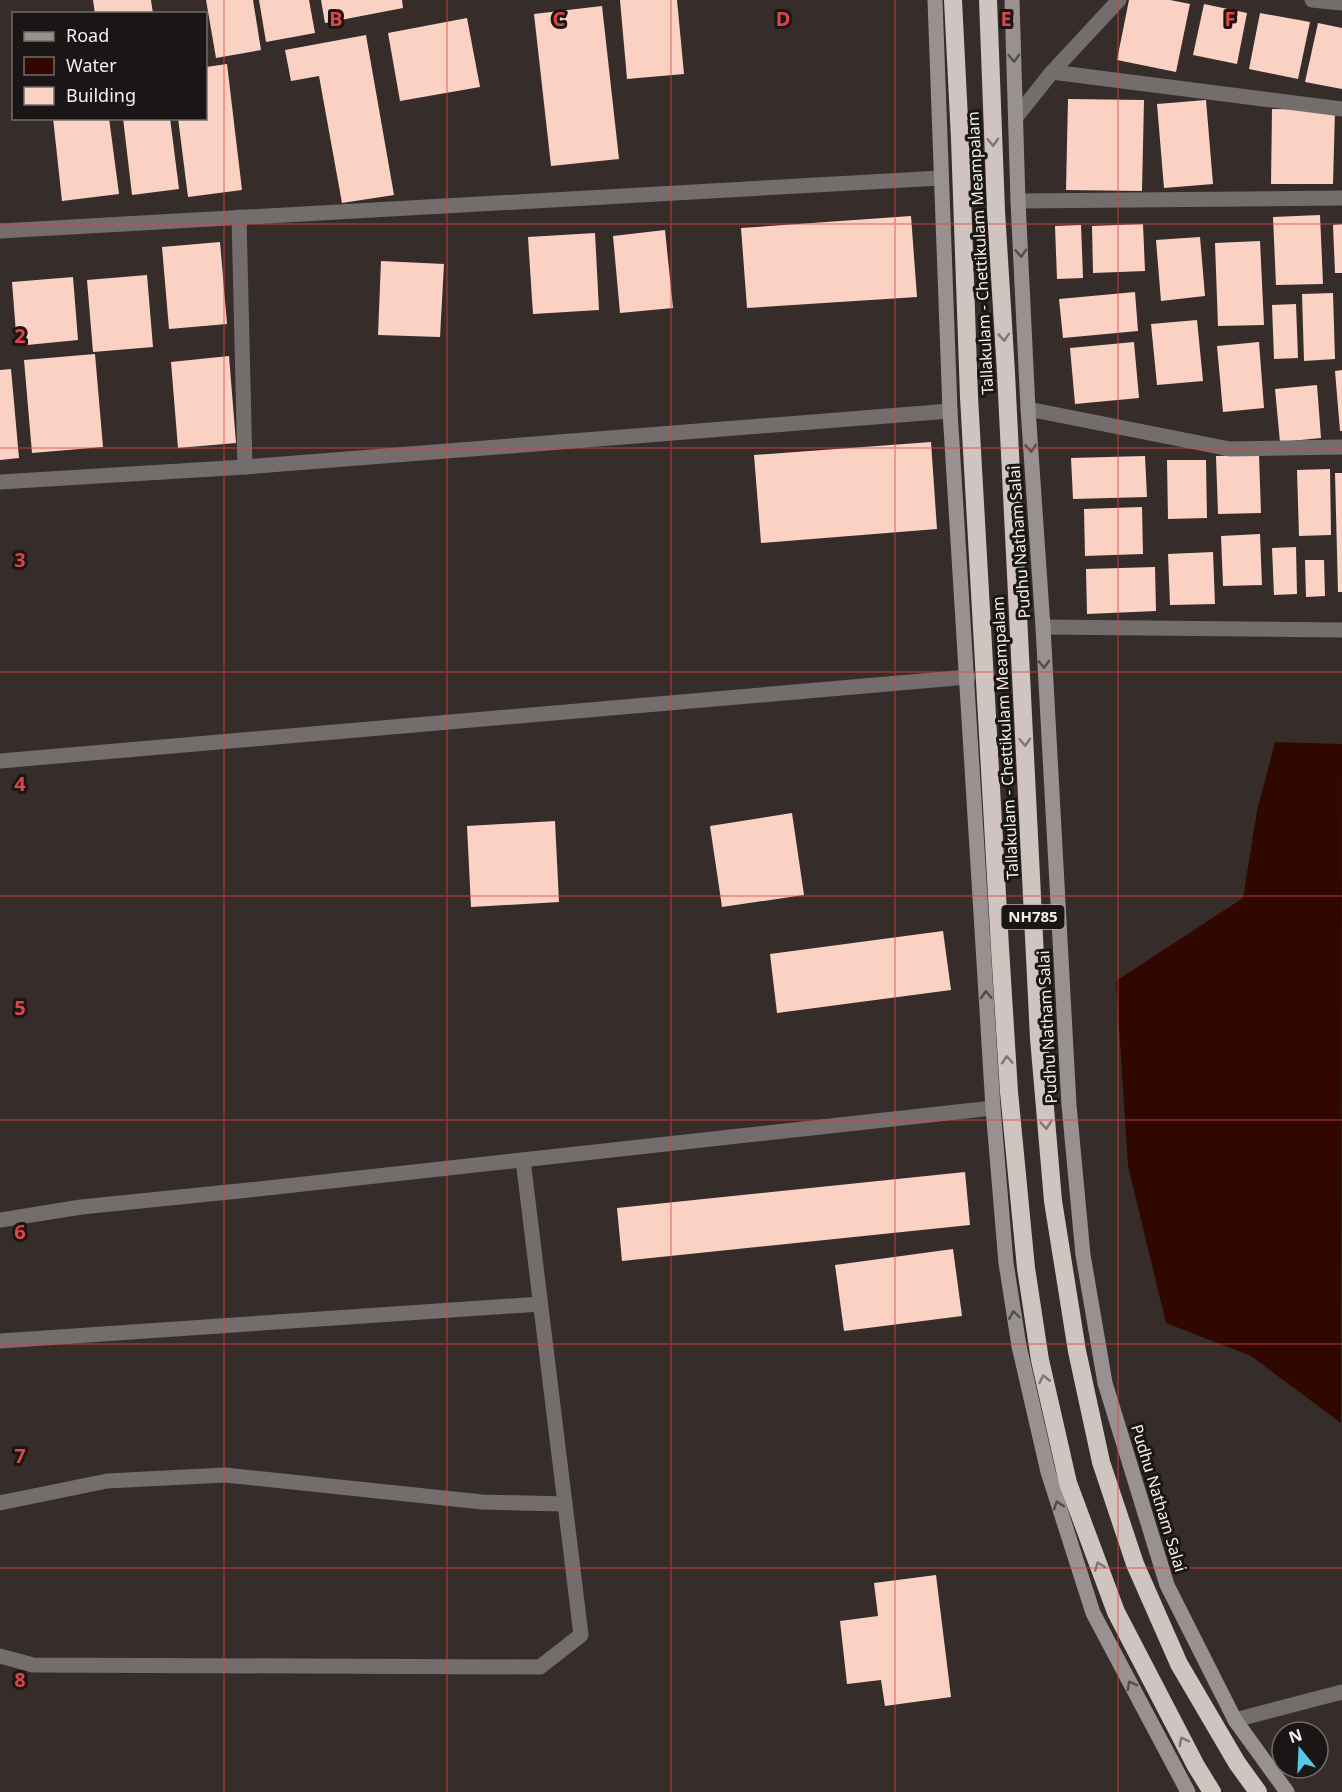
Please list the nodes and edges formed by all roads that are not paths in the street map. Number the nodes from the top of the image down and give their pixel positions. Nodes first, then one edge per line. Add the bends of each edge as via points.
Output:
1 (935, 0) edge
2 (953, 0) edge
3 (988, 0) edge
4 (1012, 0) edge
5 (1119, 0) edge
6 (1312, 0) edge
7 (1342, 3) edge
8 (1052, 72) junction
9 (1342, 109) edge
10 (1017, 116) junction
11 (941, 178) junction
12 (1342, 198) edge
13 (1018, 201) junction
14 (239, 217) junction
15 (0, 231) edge
16 (1028, 409) junction
17 (950, 411) junction
18 (1342, 447) edge
19 (245, 466) junction
20 (0, 482) edge
21 (1043, 627) junction
22 (1342, 630) edge
23 (968, 677) junction
24 (0, 761) edge
25 (993, 1108) junction
26 (523, 1160) junction
27 (0, 1220) edge
28 (540, 1304) junction
29 (0, 1341) edge
30 (0, 1503) edge
31 (565, 1504) junction
32 (0, 1656) edge
33 (1342, 1692) edge
34 (1235, 1720) junction
35 (1188, 1792) edge
36 (1212, 1792) edge
37 (1258, 1792) edge
38 (1287, 1792) edge

1 - 11 main road
36 -> 2 highway, Tallakulam - Chettikulam Meampalam / NH785 via 1116,1612 1068,1484 1040,1360 1028,1280 1009,1092 1000,948 969,397
3 -> 37 highway, Tallakulam - Chettikulam Meampalam / NH785 via 1039,1038 1053,1201 1077,1351 1101,1462 1136,1564 1179,1664
4 -> 10 main road, Pudhu Natham Salai
5 - 8 street
6 - 7 street
8 - 9 street
8 - 10 street
10 - 13 main road, Pudhu Natham Salai
11 - 14 street
11 - 17 main road
12 - 13 street
13 -> 16 main road, Pudhu Natham Salai
14 - 15 street
14 - 19 street
16 - 18 street via 1230,449
16 -> 21 main road, Pudhu Natham Salai
17 - 19 street
17 - 23 main road
19 - 20 street
21 - 22 street
21 -> 34 main road, Pudhu Natham Salai via 1069,1106 1083,1255 1105,1383 1167,1585
23 - 24 street
25 -> 23 main road
25 - 26 street
35 -> 25 main road via 1093,1613 1048,1472 1013,1310
26 - 27 street via 81,1207
26 - 28 street
28 - 29 street
28 - 31 street
30 - 31 street via 107,1481 225,1475 482,1502
31 - 32 street via 581,1635 540,1667 33,1665
33 - 34 street
34 - 38 main road, Pudhu Natham Salai

